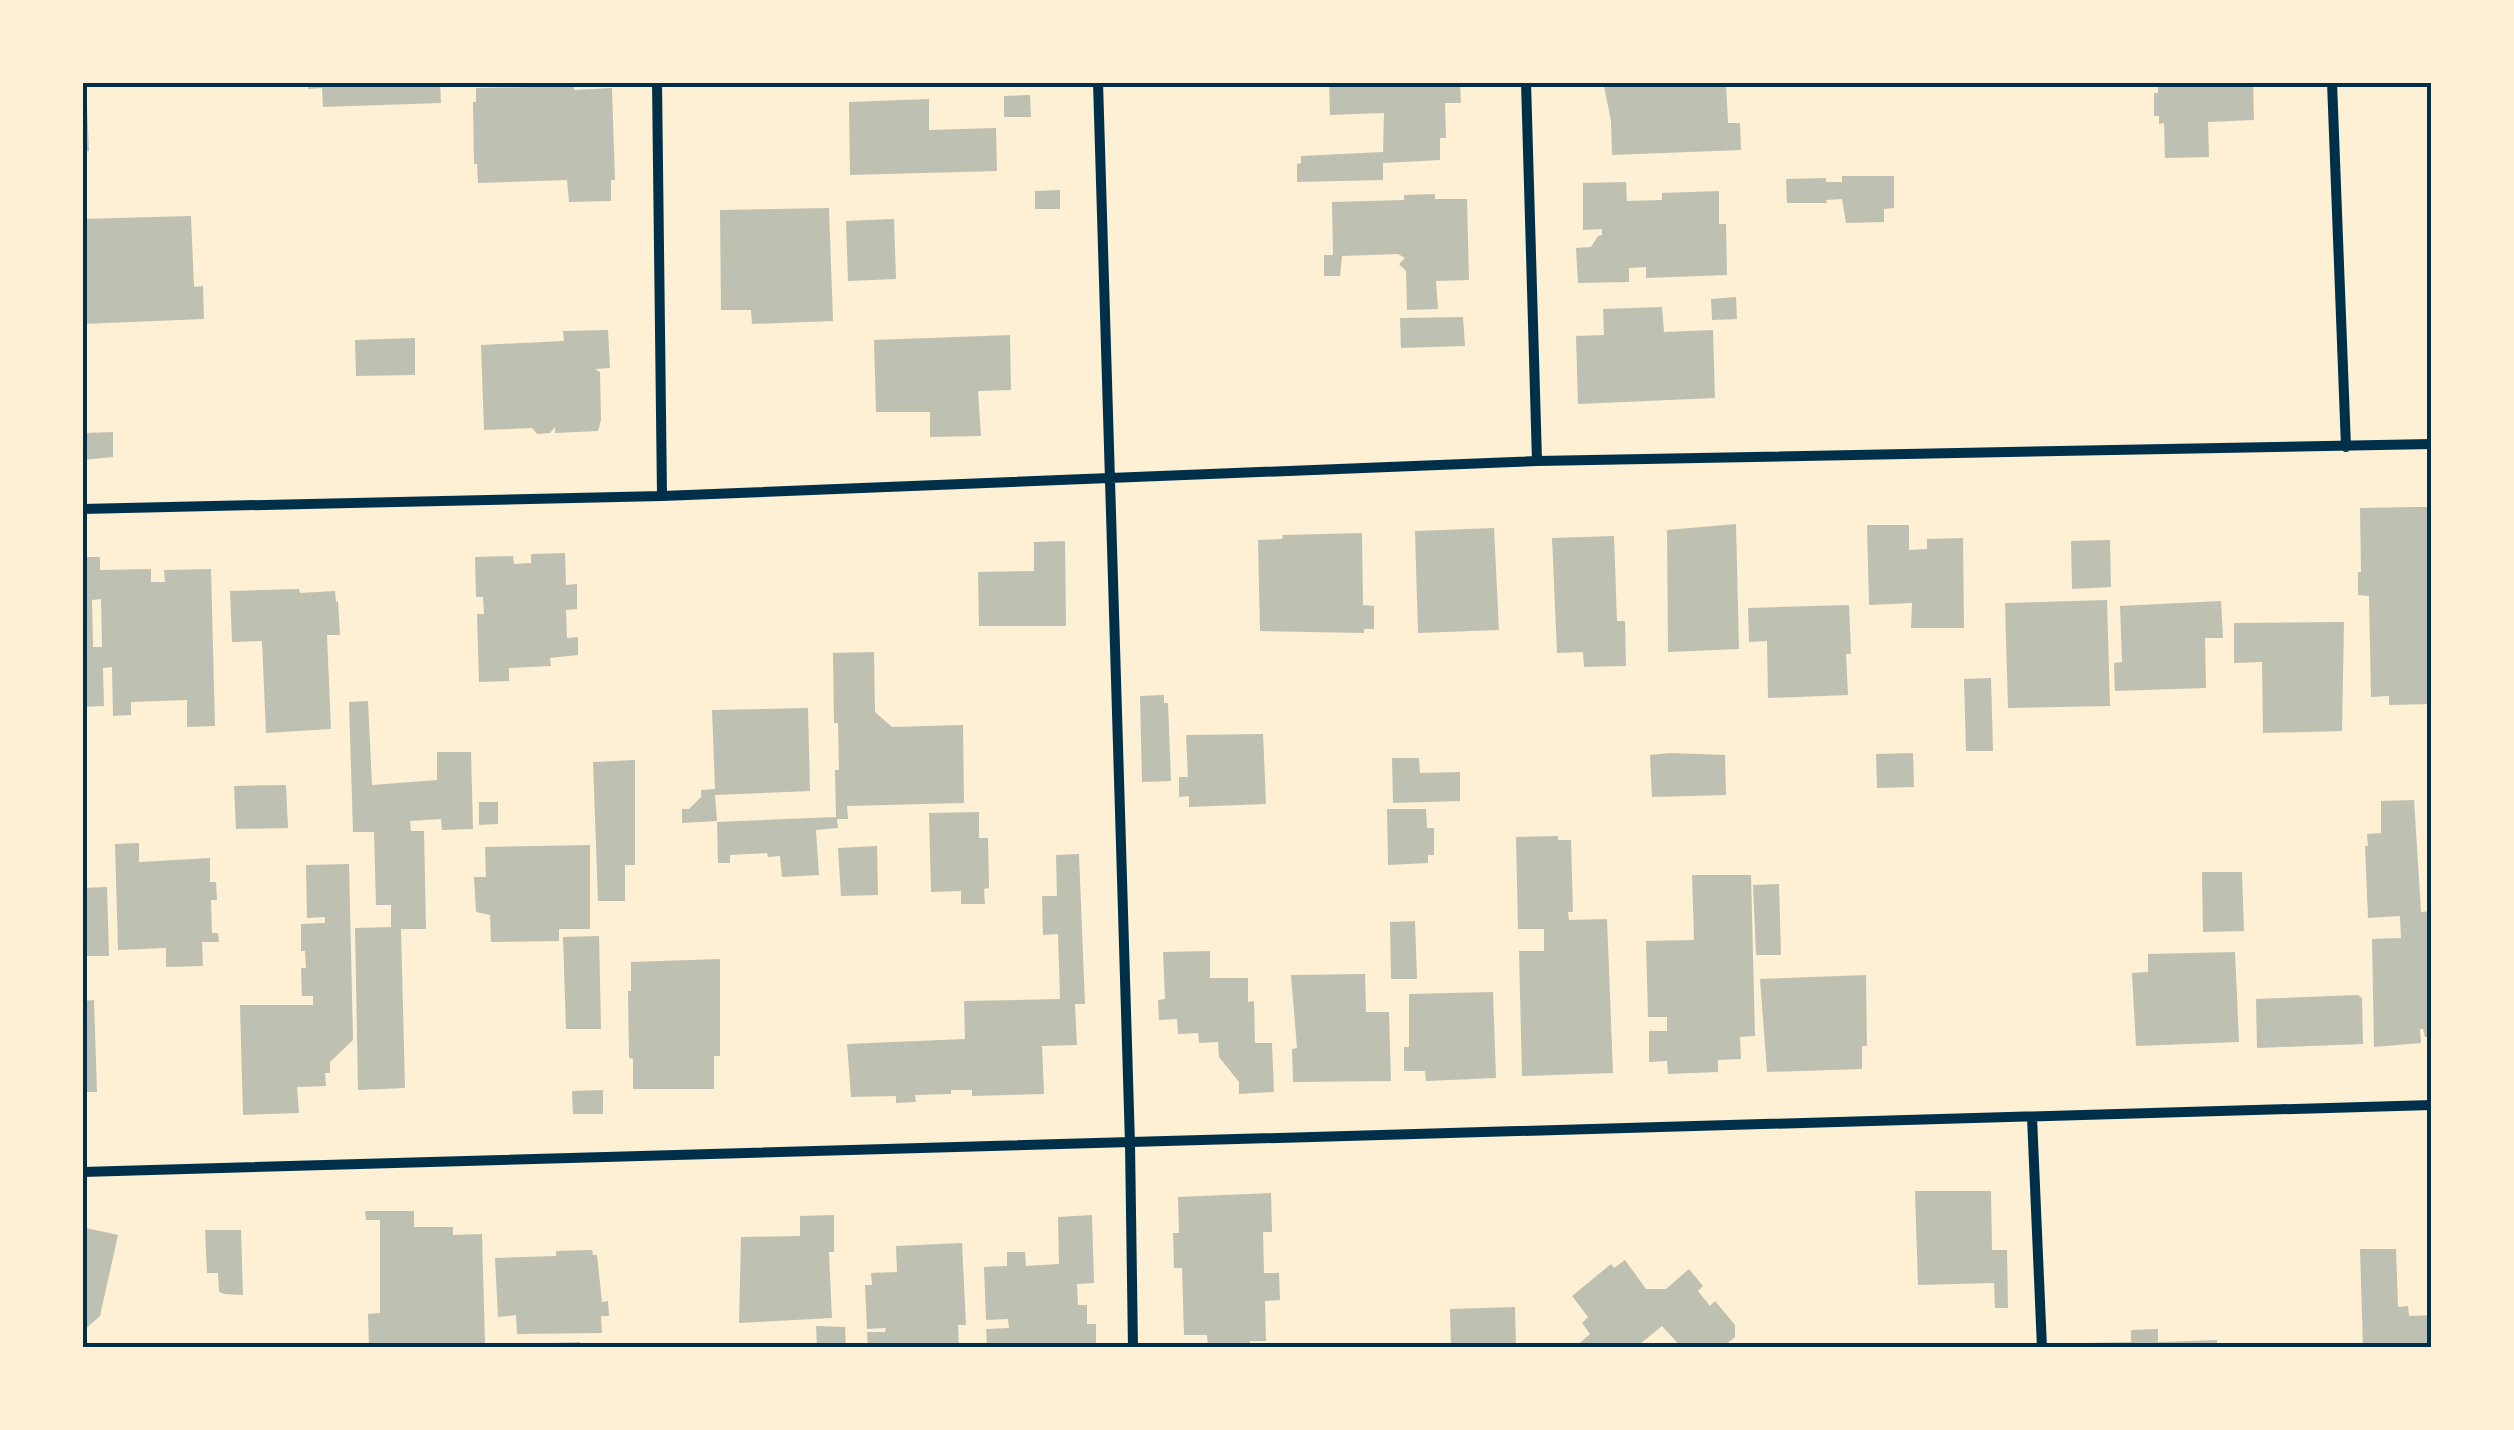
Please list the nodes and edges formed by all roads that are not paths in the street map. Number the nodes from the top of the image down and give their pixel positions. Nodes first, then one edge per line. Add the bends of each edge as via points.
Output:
1 (657, 82) edge
2 (1098, 82) edge
3 (1526, 82) edge
4 (2332, 82) edge
5 (2432, 444) edge
6 (2346, 447) junction
7 (1538, 462) junction
8 (1110, 477) junction
9 (662, 496) junction
10 (82, 509) edge
11 (2432, 1105) edge
12 (2032, 1117) junction
13 (1130, 1144) junction
14 (82, 1172) edge
15 (1132, 1348) edge
16 (2042, 1348) edge

1 - 9 street
2 - 8 street
3 - 7 street
4 - 6 street
5 - 6 street
6 - 7 street
7 - 8 street
8 - 9 street
8 - 13 street
9 - 10 street
11 - 12 street
12 - 13 street
12 - 16 street
13 - 14 street
13 - 15 street

